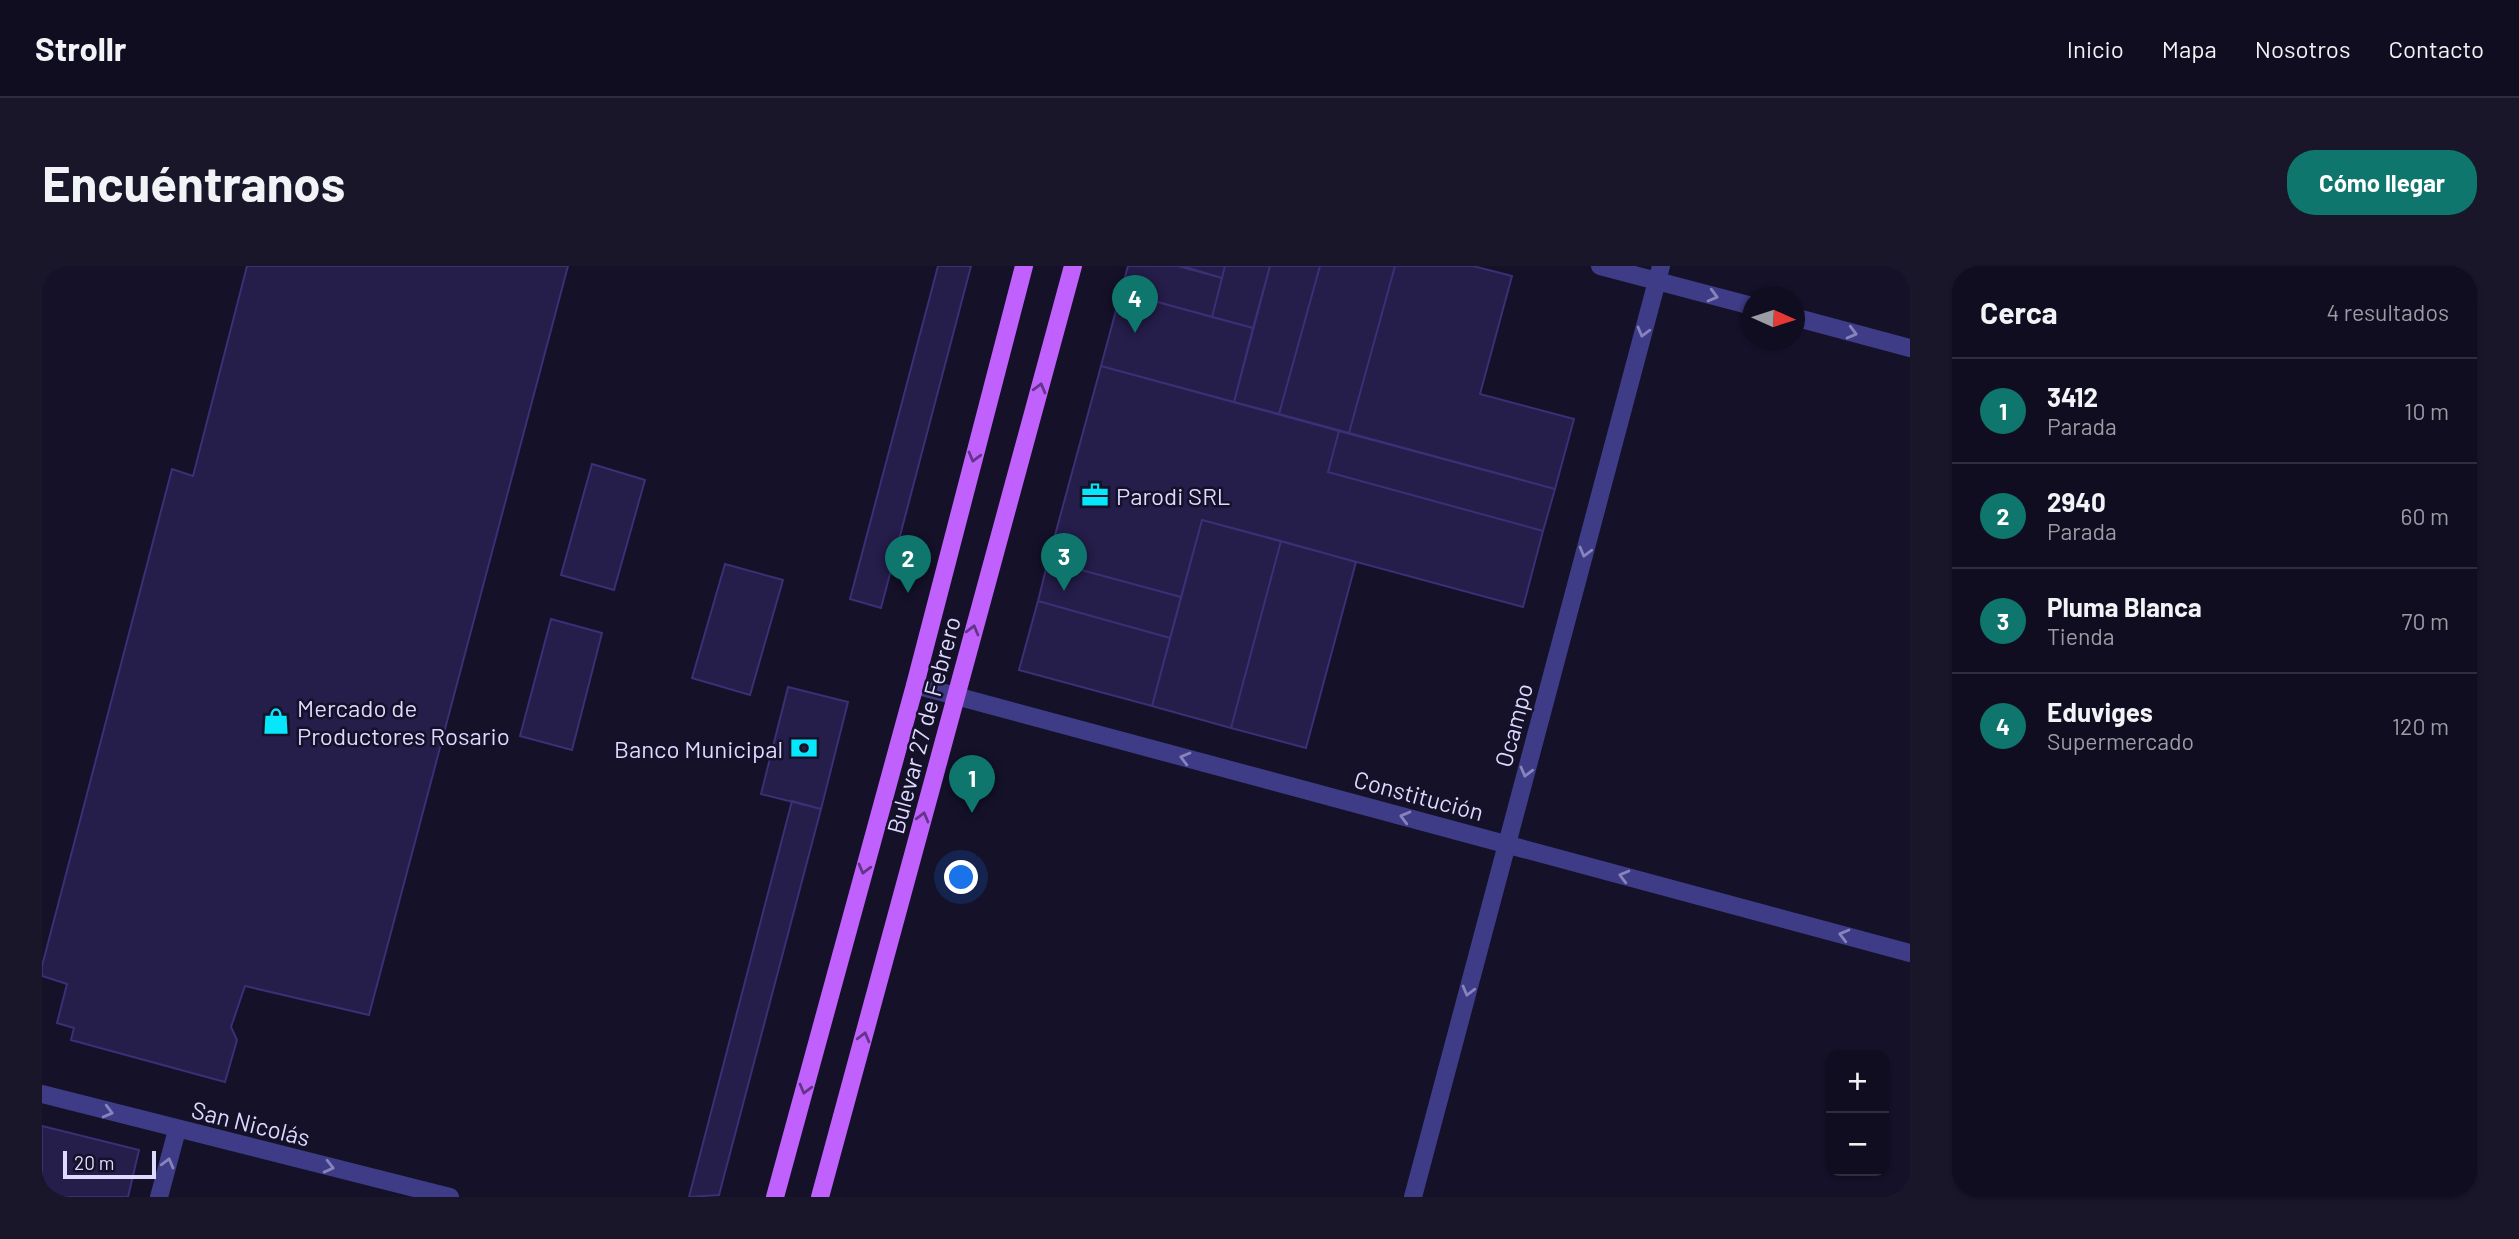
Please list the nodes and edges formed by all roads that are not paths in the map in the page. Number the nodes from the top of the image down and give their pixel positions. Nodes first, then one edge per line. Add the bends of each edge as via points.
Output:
1 (1024, 266) edge
2 (1073, 266) edge
3 (1600, 266) edge
4 (1659, 274) edge
5 (1742, 303) edge
6 (1805, 320) edge
7 (1910, 348) edge
8 (915, 685) junction
9 (956, 696) junction
10 (1507, 844) junction
11 (1910, 953) edge
12 (42, 1094) edge
13 (177, 1130) junction
14 (159, 1197) edge
15 (450, 1197) edge
16 (775, 1197) edge
17 (820, 1197) edge
18 (1413, 1197) edge

1 -> 8 main road, Bulevar 27 de Febrero
9 -> 2 main road, Bulevar 27 de Febrero
3 - 4 street
4 -> 5 street
4 -> 10 street, Ocampo
6 -> 7 street
8 - 9 street, Constitución
8 -> 16 main road, Bulevar 27 de Febrero
10 -> 9 street, Constitución
17 -> 9 main road, Bulevar 27 de Febrero
11 -> 10 street, Constitución
10 -> 18 street, Ocampo
12 -> 13 street, San Nicolás
14 -> 13 street
13 -> 15 street, San Nicolás

